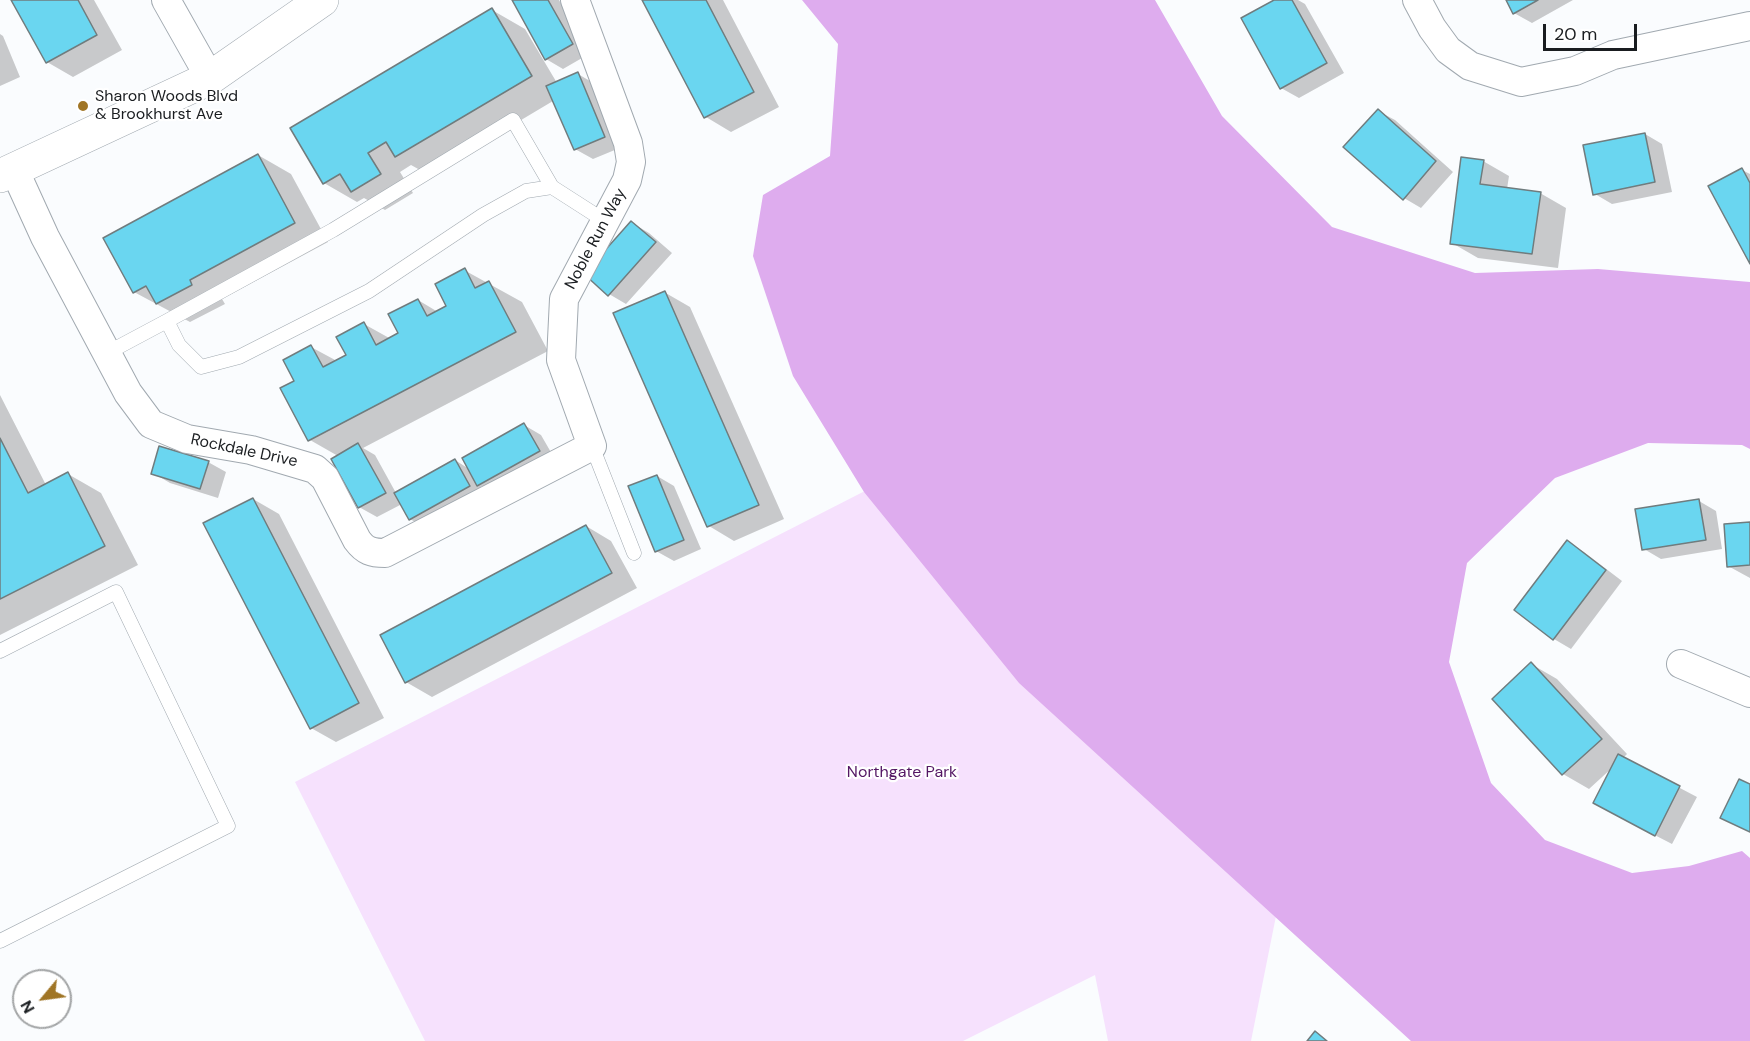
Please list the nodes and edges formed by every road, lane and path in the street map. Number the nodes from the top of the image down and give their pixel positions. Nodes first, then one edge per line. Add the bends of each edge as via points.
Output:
1 (166, 0) edge
2 (322, 0) edge
3 (575, 0) edge
4 (1417, 0) edge
5 (1750, 26) edge
6 (210, 78) junction
7 (7, 173) edge
8 (552, 187) junction
9 (605, 221) junction
10 (167, 321) junction
11 (106, 353) junction
12 (592, 446) junction
13 (634, 553) dead end
14 (0, 651) edge
15 (1681, 664) dead end
16 (1750, 693) edge
17 (0, 941) edge

1 - 6 street
2 - 6 street
3 - 9 street, Noble Run Way via 628,143 631,162 627,180
4 - 5 street via 1448,50 1470,66 1521,82 1575,71 1613,55
6 - 7 street
7 - 11 street, Rockdale Drive
8 - 9 lane
8 - 10 lane via 526,191 369,291 239,357 201,368 180,345
8 - 10 lane via 513,120 333,230
9 - 12 street, Noble Run Way via 564,299 561,360
10 - 11 lane
11 - 12 street, Rockdale Drive via 151,424 188,440 251,450 315,469 325,478 357,540 374,553 385,553
12 - 13 lane
14 - 17 lane via 116,592 228,826
15 - 16 street

